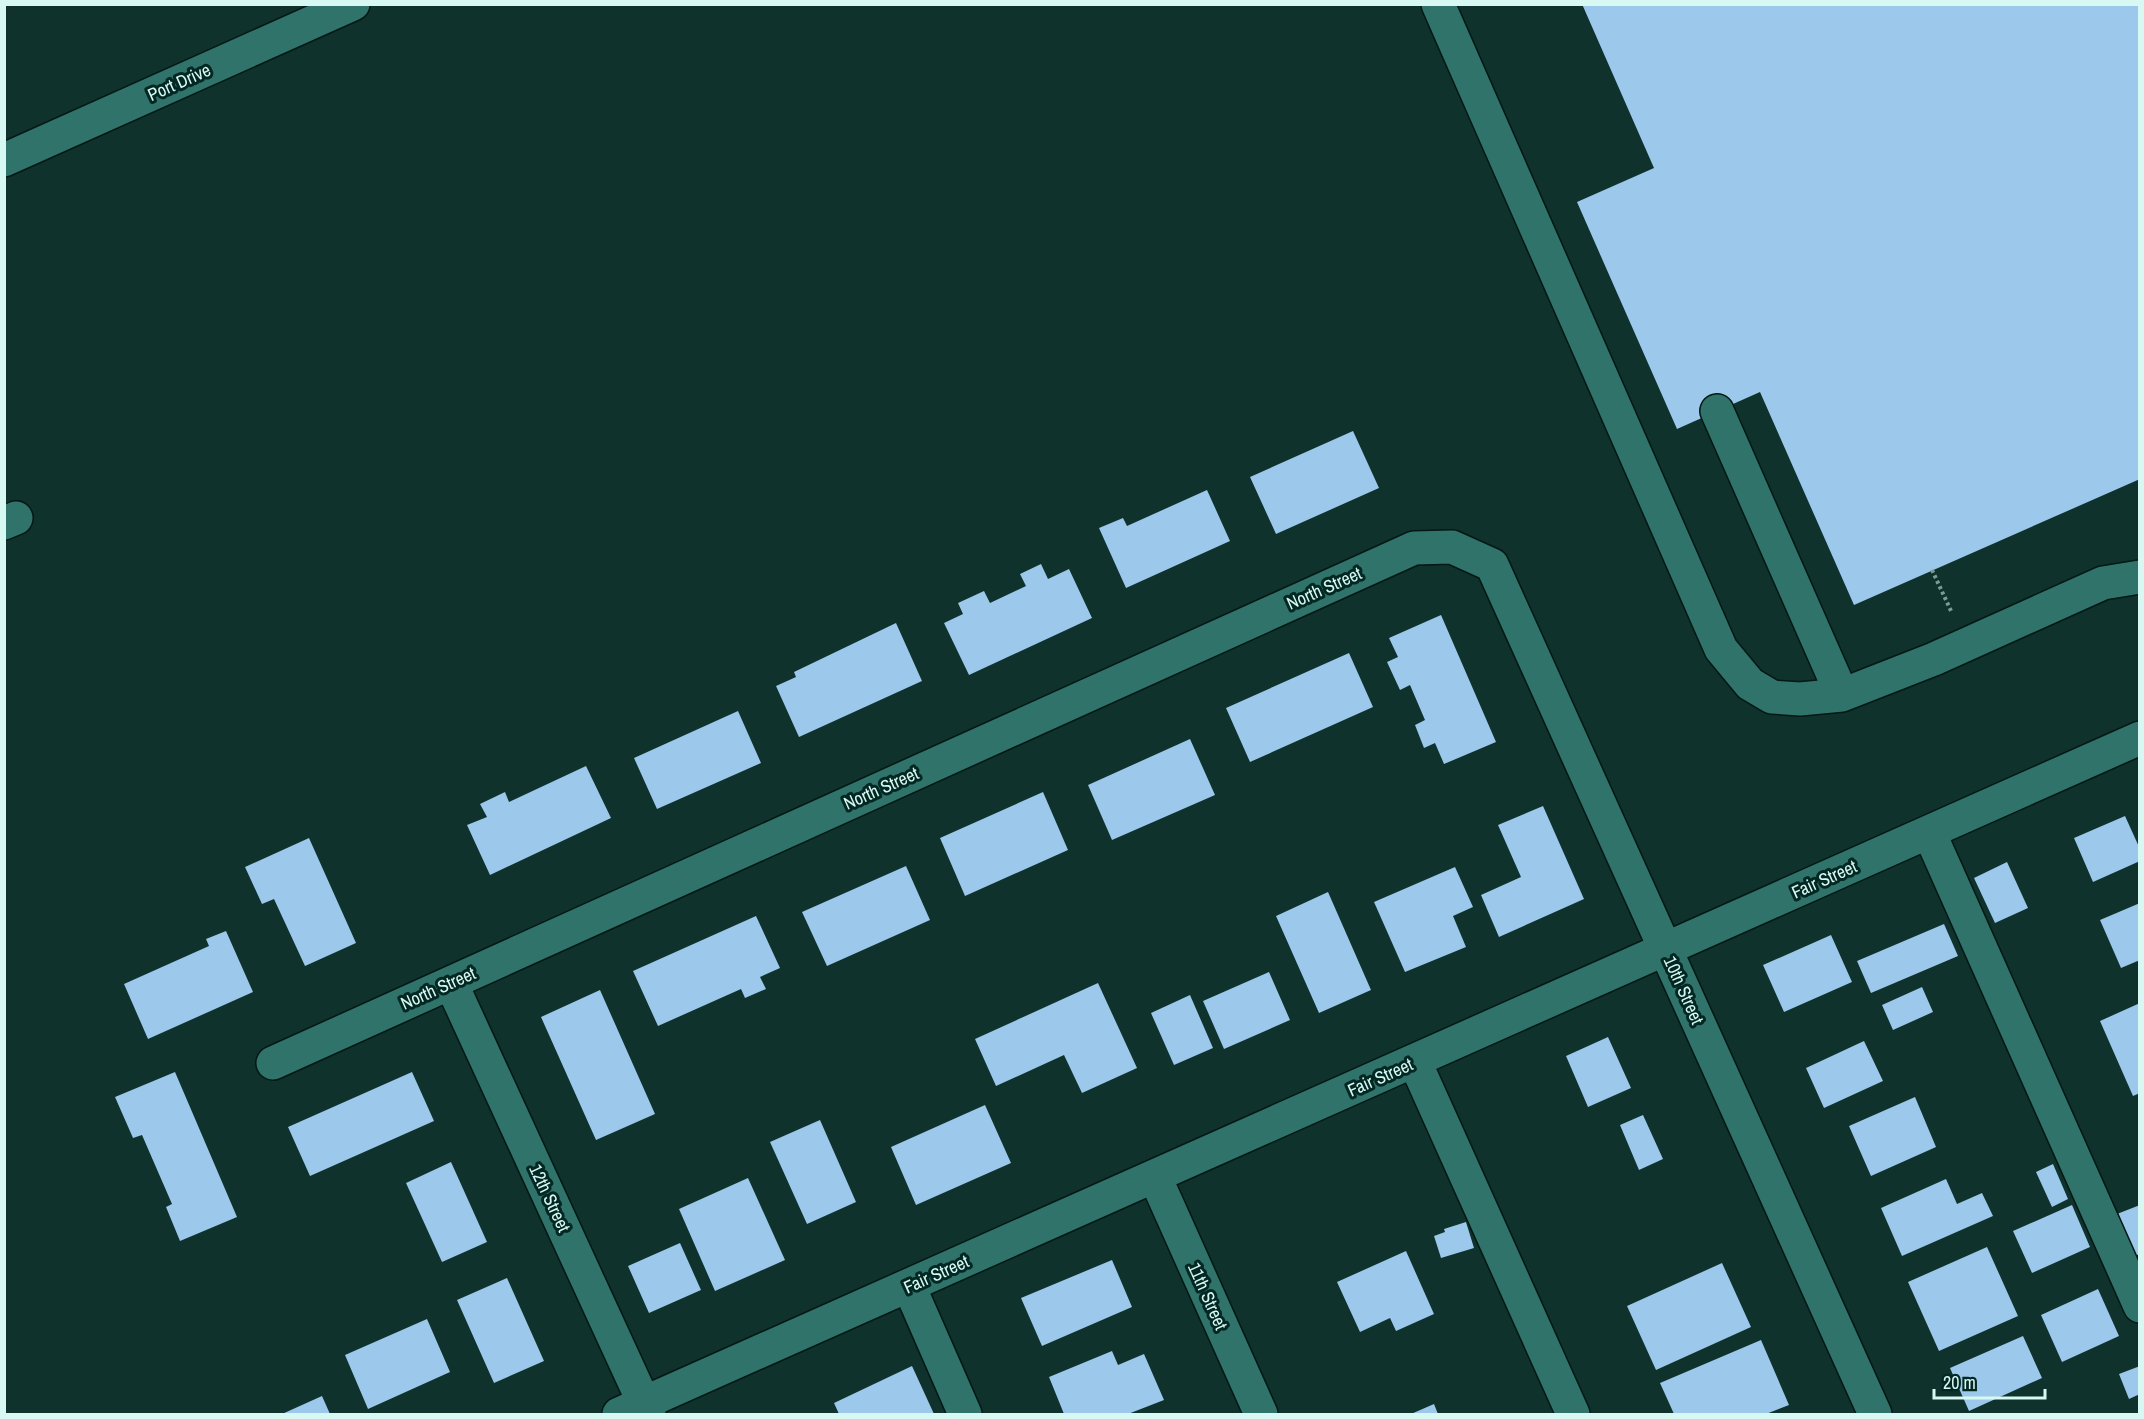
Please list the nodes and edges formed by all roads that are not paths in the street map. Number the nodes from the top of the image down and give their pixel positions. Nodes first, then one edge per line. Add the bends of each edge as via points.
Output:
1 (353, 4) edge
2 (1438, 4) edge
3 (4, 160) edge
4 (1717, 411) dead end
5 (1492, 565) joint
6 (2139, 577) edge
7 (1842, 695) junction
8 (2139, 738) edge
9 (1929, 832) junction
10 (1666, 950) junction
11 (451, 982) junction
12 (1415, 1062) junction
13 (273, 1063) dead end
14 (1155, 1177) junction
15 (909, 1286) junction
16 (2139, 1306) edge
17 (638, 1411) edge
18 (965, 1414) edge
19 (1261, 1414) edge
20 (1573, 1414) edge
21 (1875, 1414) edge

1 - 3 street, Port Drive
2 - 7 street via 1721,649 1750,684 1772,697
4 - 7 street
5 - 10 street, 10th Street
5 - 11 street, North Street via 1452,547 1414,548
6 - 7 street via 2103,583 1934,659
8 - 9 street, Fair Street
9 - 10 street, Fair Street
9 - 16 street
10 - 12 street, Fair Street
10 - 21 street, 10th Street
11 - 13 street, North Street
11 - 17 street, 12th Street
12 - 14 street, Fair Street
12 - 20 street
14 - 15 street, Fair Street
14 - 19 street, 11th Street
15 - 17 street, Fair Street
15 - 18 street

